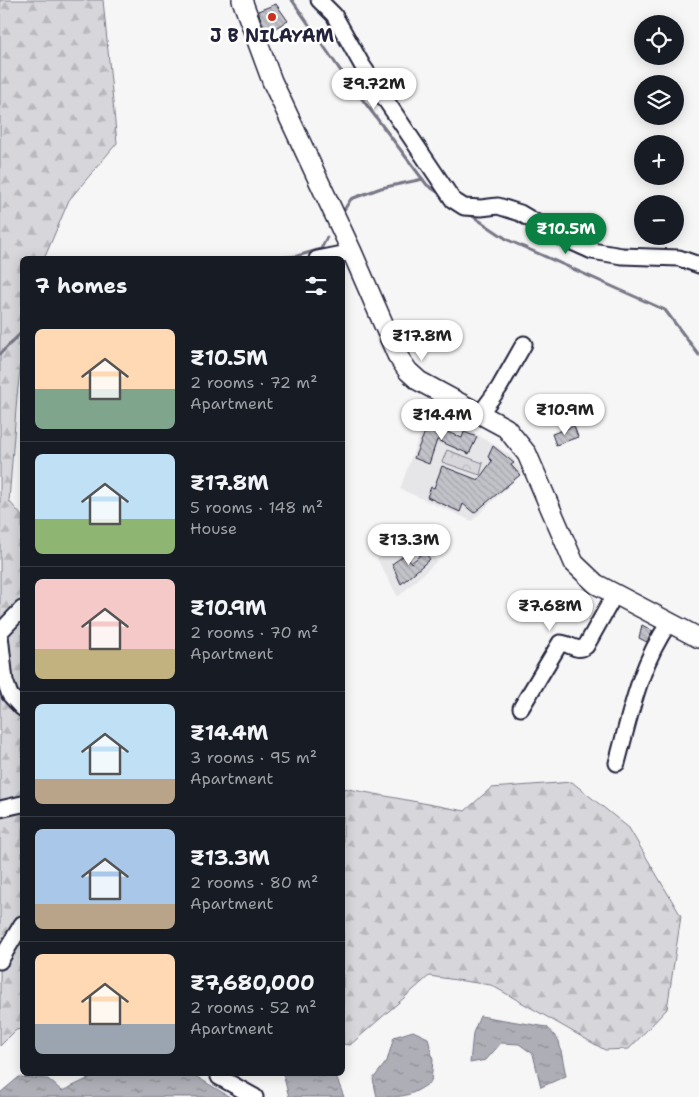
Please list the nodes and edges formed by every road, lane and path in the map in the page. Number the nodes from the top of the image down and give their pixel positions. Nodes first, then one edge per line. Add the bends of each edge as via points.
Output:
1 (242, 0) edge
2 (319, 0) edge
3 (352, 252) junction
4 (332, 256) edge
5 (699, 264) edge
6 (524, 344) dead end
7 (480, 414) junction
8 (615, 594) junction
9 (20, 611) edge
10 (669, 622) junction
11 (0, 633) edge
12 (699, 638) edge
13 (20, 706) edge
14 (521, 708) dead end
15 (617, 763) dead end
16 (20, 804) edge
17 (0, 809) edge
18 (20, 927) edge
19 (0, 961) edge
20 (219, 1077) dead end
21 (255, 1097) edge

1 - 3 main road via 272,80
2 - 5 street via 334,14 362,65 453,200 464,207 498,206 520,213 592,251 622,256 679,258
3 - 4 street
3 - 7 main road via 397,355 408,372
6 - 7 street
7 - 8 main road via 506,428 527,454 574,563 596,584
8 - 10 main road
8 - 14 street via 586,646 577,649 560,644
9 - 11 street
10 - 12 main road
10 - 15 street via 646,662
11 - 13 street via 5,681 10,695
16 - 17 street
18 - 19 street
20 - 21 street

